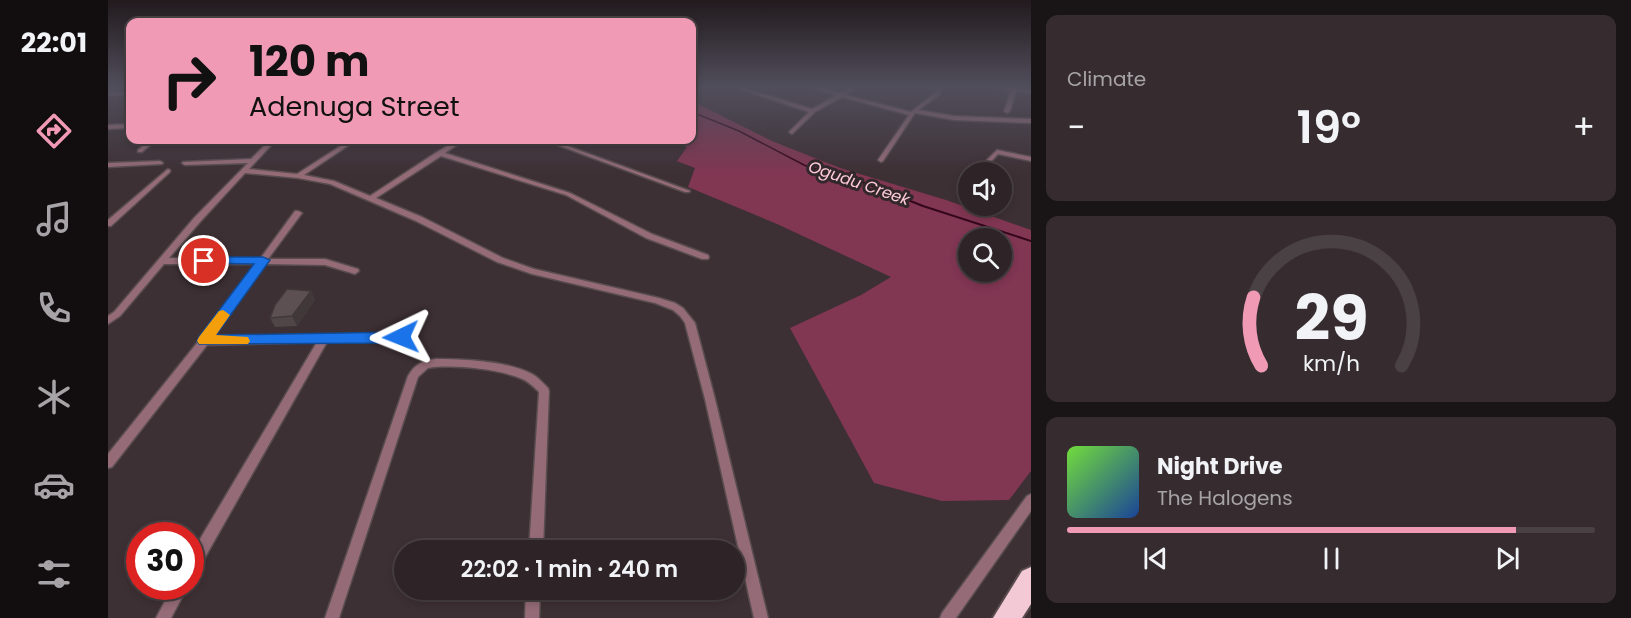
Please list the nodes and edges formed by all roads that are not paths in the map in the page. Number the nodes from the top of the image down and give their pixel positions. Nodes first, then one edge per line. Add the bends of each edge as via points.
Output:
1 (808, 116) edge
2 (911, 116) edge
3 (936, 116) edge
4 (1031, 121) edge
5 (126, 126) edge
6 (108, 127) edge
7 (792, 132) dead end
8 (148, 144) edge
9 (269, 144) edge
10 (347, 144) edge
11 (454, 144) edge
12 (558, 144) edge
13 (140, 151) dead end
14 (440, 153) junction
15 (1031, 159) edge
16 (254, 160) junction
17 (881, 160) dead end
18 (988, 162) edge
19 (159, 163) dead end
20 (185, 163) dead end
21 (108, 165) edge
22 (168, 171) dead end
23 (244, 171) junction
24 (298, 176) junction
25 (687, 191) dead end
26 (371, 198) junction
27 (298, 213) dead end
28 (108, 224) edge
29 (705, 257) dead end
30 (263, 260) junction
31 (164, 261) junction
32 (355, 271) dead end
33 (108, 321) edge
34 (401, 337) dead end
35 (324, 340) junction
36 (204, 341) junction
37 (108, 463) edge
38 (1031, 500) edge
39 (537, 540) edge
40 (204, 546) edge
41 (1031, 579) edge
42 (173, 600) edge
43 (533, 600) edge
44 (163, 618) edge
45 (332, 618) edge
46 (532, 618) edge
47 (760, 618) edge
48 (947, 618) edge
49 (1007, 618) edge

1 - 7 street
2 - 17 street
3 - 4 street
5 - 6 street
8 - 13 street
9 - 16 street
10 - 24 street
11 - 14 street
12 - 25 street
14 - 26 street
14 - 29 street via 560,190 649,236
15 - 18 street via 997,152
16 - 20 street
16 - 23 street
19 - 21 street
22 - 28 street
23 - 24 street
23 - 31 street
24 - 26 street via 332,182
26 - 47 street via 500,260 672,304 684,312 711,399
27 - 30 street
30 - 31 street
30 - 32 street via 325,262
30 - 36 street
31 - 33 street
34 - 35 street
35 - 36 street
35 - 40 street
36 - 37 street
38 - 48 street
39 - 45 street via 544,392 524,375 497,368 427,364 413,376
41 - 49 highway
42 - 44 street
43 - 46 street

